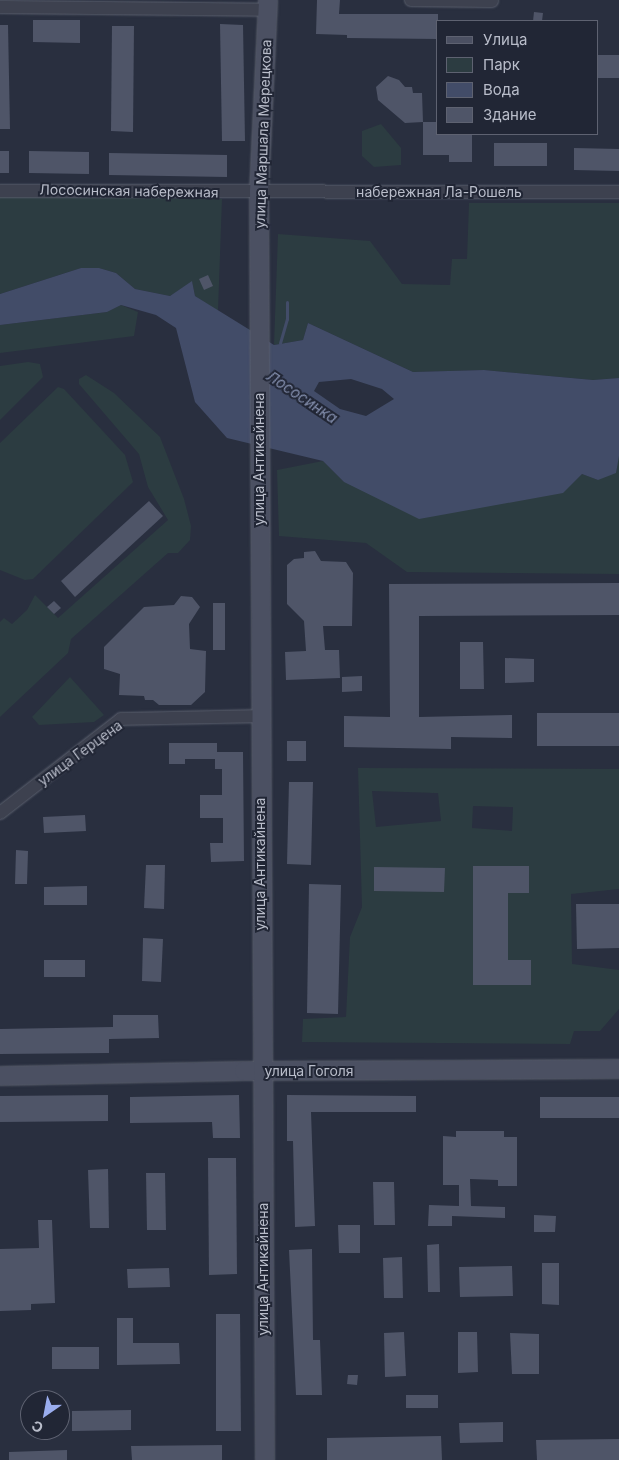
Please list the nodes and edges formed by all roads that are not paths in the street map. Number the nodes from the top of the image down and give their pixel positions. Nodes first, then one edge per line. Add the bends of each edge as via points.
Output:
1 (411, 0) edge
2 (492, 1) edge
3 (268, 5) edge
4 (0, 7) edge
5 (0, 191) edge
6 (259, 192) junction
7 (619, 192) edge
8 (260, 267) joint
9 (259, 716) junction
10 (0, 813) edge
11 (619, 1069) edge
12 (262, 1071) junction
13 (0, 1076) edge
14 (265, 1460) edge

1 - 2 street
3 - 4 street via 201,9
3 - 6 main road, улица Маршала Мерецкова
5 - 6 street, Лососинская набережная
6 - 7 street, набережная Ла-Рошель
6 - 8 main road, улица Маршала Мерецкова
8 - 9 main road, улица Антикайнена via 258,522 262,653
9 - 10 street, улица Герцена via 121,719
9 - 12 main road, улица Антикайнена
11 - 12 main road, улица Гоголя
12 - 13 main road, улица Гоголя
12 - 14 main road, улица Антикайнена

